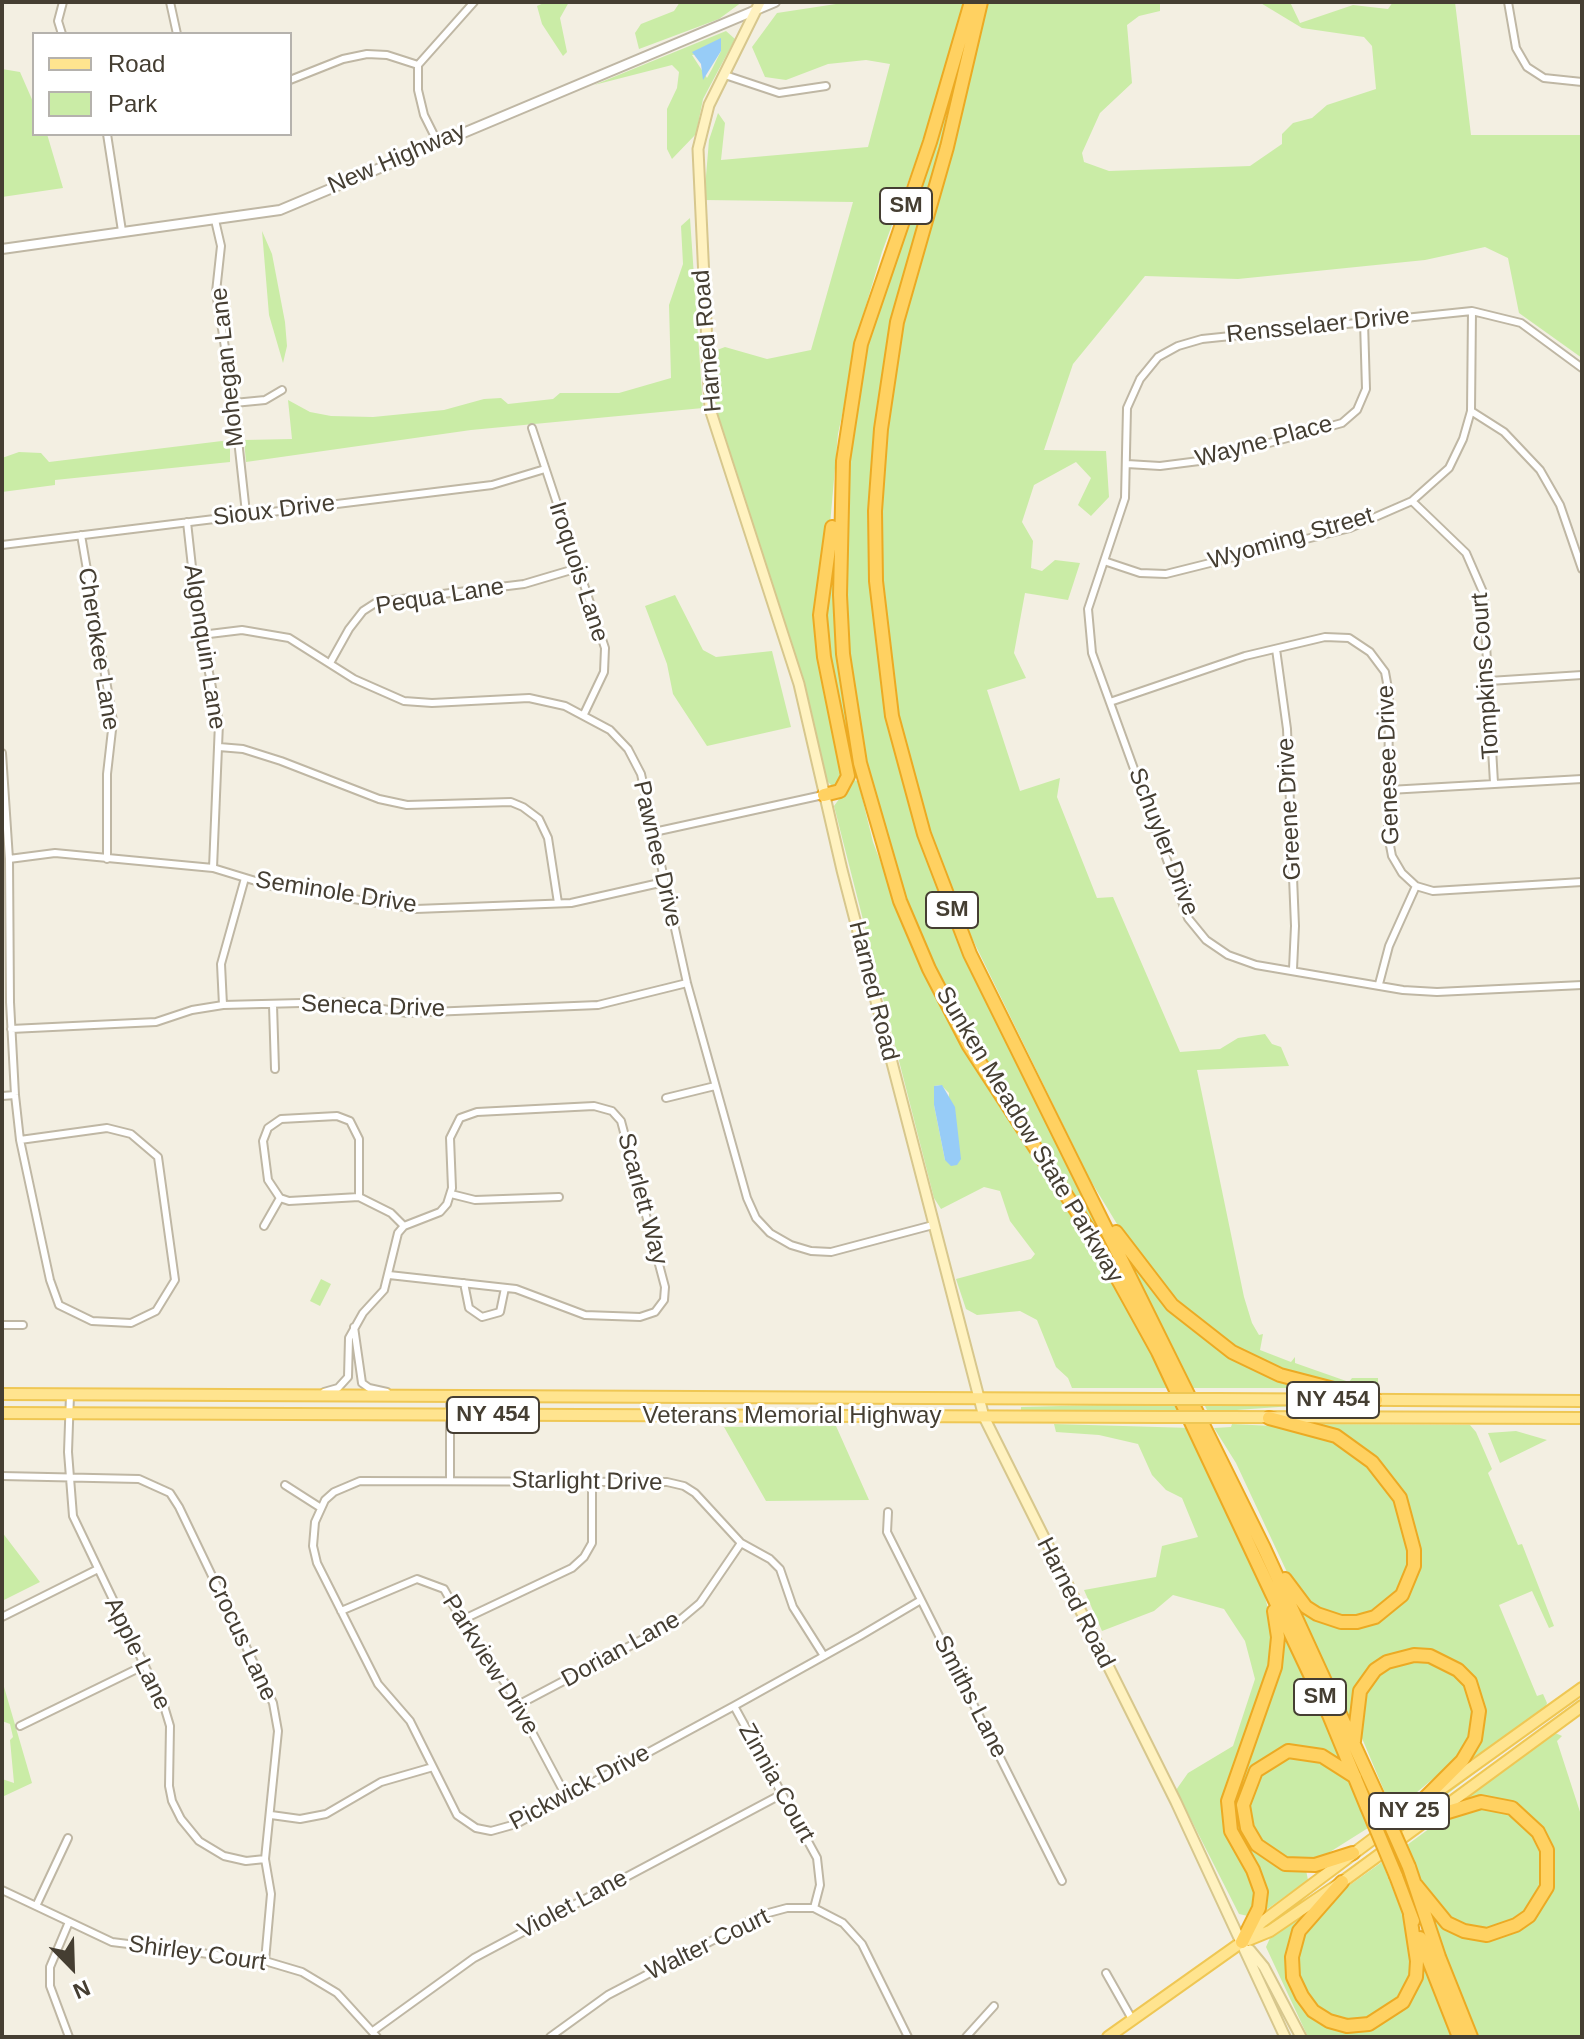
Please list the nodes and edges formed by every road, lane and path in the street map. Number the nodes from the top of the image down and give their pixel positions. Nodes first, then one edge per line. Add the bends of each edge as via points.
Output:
1 (63, 2) edge
2 (170, 2) edge
3 (474, 2) edge
4 (775, 2) edge
5 (971, 2) edge
6 (981, 2) edge
7 (1508, 2) edge
8 (759, 5) edge
9 (61, 32) edge
10 (177, 32) edge
11 (418, 65) junction
12 (725, 75) junction
13 (292, 79) edge
14 (1582, 82) edge
15 (826, 86) dead end
16 (107, 136) edge
17 (437, 141) junction
18 (215, 220) junction
19 (122, 231) junction
20 (2, 249) edge
21 (1472, 311) junction
22 (1364, 322) junction
23 (1582, 368) edge
24 (282, 390) dead end
25 (234, 403) junction
26 (1471, 411) junction
27 (532, 428) dead end
28 (1127, 464) junction
29 (545, 469) junction
30 (842, 481) junction
31 (1412, 501) junction
32 (246, 513) junction
33 (187, 522) junction
34 (81, 535) junction
35 (2, 545) edge
36 (1104, 561) junction
37 (578, 568) junction
38 (1582, 569) edge
39 (201, 635) junction
40 (1276, 649) junction
41 (330, 663) junction
42 (1582, 675) edge
43 (1489, 681) junction
44 (1110, 702) junction
45 (584, 714) junction
46 (219, 747) junction
47 (2, 753) edge
48 (1582, 779) edge
49 (1494, 783) junction
50 (1389, 790) junction
51 (824, 795) junction
52 (654, 832) junction
53 (9, 859) junction
54 (107, 859) junction
55 (213, 868) junction
56 (245, 878) junction
57 (664, 882) junction
58 (1582, 882) edge
59 (1416, 886) junction
60 (558, 903) junction
61 (1293, 969) junction
62 (687, 983) junction
63 (1379, 984) junction
64 (1582, 985) edge
65 (223, 1005) junction
66 (273, 1005) junction
67 (11, 1029) junction
68 (275, 1069) dead end
69 (715, 1086) junction
70 (15, 1095) junction
71 (2, 1096) edge
72 (666, 1098) dead end
73 (20, 1140) junction
74 (451, 1194) junction
75 (359, 1197) junction
76 (559, 1197) dead end
77 (280, 1198) junction
78 (1095, 1204) junction
79 (933, 1225) junction
80 (264, 1226) dead end
81 (404, 1226) junction
82 (389, 1275) junction
83 (464, 1283) junction
84 (505, 1288) junction
85 (2, 1325) edge
86 (23, 1325) dead end
87 (354, 1327) junction
88 (2, 1394) edge
89 (70, 1395) junction
90 (309, 1395) junction
91 (450, 1395) junction
92 (410, 1396) junction
93 (978, 1399) junction
94 (1376, 1400) junction
95 (1582, 1401) edge
96 (2, 1413) edge
97 (70, 1413) junction
98 (450, 1414) junction
99 (984, 1417) junction
100 (1269, 1418) junction
101 (1582, 1418) edge
102 (2, 1476) edge
103 (69, 1476) junction
104 (450, 1480) junction
105 (592, 1482) junction
106 (285, 1485) dead end
107 (321, 1508) junction
108 (888, 1512) dead end
109 (741, 1543) junction
110 (1264, 1548) junction
111 (96, 1570) junction
112 (1269, 1588) junction
113 (921, 1600) junction
114 (341, 1611) junction
115 (2, 1617) edge
116 (462, 1620) junction
117 (824, 1656) junction
118 (143, 1666) junction
119 (1582, 1688) edge
120 (518, 1705) junction
121 (734, 1706) junction
122 (1582, 1706) edge
123 (20, 1726) dead end
124 (1354, 1749) junction
125 (433, 1767) junction
126 (1355, 1777) junction
127 (782, 1794) junction
128 (566, 1796) junction
129 (1416, 1807) junction
130 (271, 1815) junction
131 (1425, 1819) junction
132 (68, 1838) dead end
133 (1353, 1853) junction
134 (265, 1859) junction
135 (1062, 1881) dead end
136 (1342, 1882) junction
137 (1416, 1885) junction
138 (2, 1890) edge
139 (37, 1904) junction
140 (814, 1908) junction
141 (1410, 1915) junction
142 (69, 1922) junction
143 (1242, 1942) junction
144 (265, 1961) junction
145 (1106, 1973) dead end
146 (994, 2006) dead end
147 (1132, 2019) junction
148 (375, 2034) edge
149 (69, 2037) edge
150 (550, 2037) edge
151 (908, 2037) edge
152 (966, 2037) edge
153 (1108, 2037) edge
154 (1285, 2037) edge
155 (1301, 2037) edge
156 (1459, 2037) edge
157 (1471, 2037) edge

1 - 9 street
2 - 10 street
3 - 11 street
4 - 8 street, New Highway
5 - 30 highway, Sunken Meadow State Parkway / SM via 861,344
6 - 78 highway, Sunken Meadow State Parkway / SM via 897,322 875,511 882,648 908,784 942,884 970,954
7 - 14 street via 1516,48 1527,67 1544,78
8 - 12 main road, Harned Road
8 - 17 street, New Highway
11 - 13 street via 367,54
11 - 17 street via 421,103
12 - 15 street via 779,93
12 - 51 main road, Harned Road via 706,116 696,168 710,409 781,624
16 - 19 street
17 - 18 street, New Highway via 280,210
18 - 19 street, New Highway
18 - 25 street, Mohegan Lane via 221,246 216,292
19 - 20 street, New Highway
21 - 22 street, Rensselaer Drive
21 - 23 street, Rensselaer Drive via 1521,323
21 - 26 street, Wyoming Street
22 - 28 street, Rensselaer Drive via 1202,339 1158,357 1127,408
22 - 28 street, Wayne Place via 1366,389 1357,410 1342,423 1207,460
24 - 25 street via 265,400
25 - 32 street, Mohegan Lane
26 - 31 street, Wyoming Street via 1449,468
26 - 38 street via 1504,432 1540,470 1560,505
27 - 29 street, Iroquois Lane
28 - 36 street, Schuyler Drive via 1125,498
29 - 32 street, Sioux Drive via 492,485
29 - 37 street, Iroquois Lane
30 - 51 highway via 835,498 820,615 848,776 840,791
30 - 112 highway, Sunken Meadow State Parkway / SM via 840,595 850,709 876,827 900,901 969,1046 1100,1247 1158,1352
31 - 36 street, Wyoming Street via 1350,528 1166,574 1140,573
31 - 43 street, Tompkins Court via 1451,535 1476,572 1483,592
32 - 33 street, Sioux Drive
33 - 34 street, Sioux Drive
33 - 39 street, Algonquin Lane
34 - 35 street, Sioux Drive
34 - 54 street, Cherokee Lane via 113,721
36 - 44 street, Schuyler Drive via 1094,583 1089,621 1092,653
37 - 41 street, Pequa Lane via 524,584 377,602 349,629
37 - 45 street, Iroquois Lane via 605,648 604,672
39 - 41 street, Pawnee Drive via 267,632 289,638
39 - 46 street, Algonquin Lane via 217,701
40 - 44 street, Genesee Drive
40 - 50 street, Genesee Drive via 1325,637 1349,638 1370,652 1385,672 1389,694
40 - 61 street, Greene Drive via 1287,729
41 - 45 street, Pawnee Drive via 404,701 529,698
42 - 43 street
43 - 49 street, Tompkins Court
44 - 61 street, Schuyler Drive via 1188,918 1228,955
45 - 52 street, Pawnee Drive via 628,749 641,774
46 - 55 street, Algonquin Lane
46 - 60 street via 256,753 393,802 511,802 523,807 539,819 548,838
47 - 53 street
48 - 49 street
49 - 50 street
50 - 59 street, Genesee Drive via 1392,856
51 - 52 street
51 - 79 main road, Harned Road
52 - 57 street, Pawnee Drive
53 - 54 street, Seminole Drive via 55,853
53 - 67 street
54 - 55 street, Seminole Drive
55 - 56 street, Seminole Drive
56 - 60 street, Seminole Drive via 416,909
56 - 65 street via 221,964
57 - 60 street, Seminole Drive
57 - 62 street, Pawnee Drive
58 - 59 street via 1433,891
59 - 63 street via 1389,946
61 - 63 street, Schuyler Drive
62 - 66 street, Seneca Drive via 598,1005 407,1013 340,1002
62 - 69 street, Pawnee Drive
63 - 64 street, Schuyler Drive via 1437,992
65 - 66 street, Seneca Drive
65 - 67 street, Seneca Drive via 156,1022
66 - 68 street
67 - 70 street
69 - 72 street
69 - 79 street, Pawnee Drive via 747,1198 770,1233 791,1245 831,1252
70 - 71 street
70 - 73 street
73 - 73 street via 59,1305 92,1321 131,1323 156,1311 175,1280 158,1157 131,1134 107,1128
74 - 76 street via 475,1200
74 - 81 street via 440,1212
74 - 84 street, Scarlett Way via 450,1138 455,1123 467,1114 594,1106 612,1111 621,1121 665,1287 661,1305 640,1317 585,1315 527,1291
75 - 77 street
75 - 77 street via 358,1131 337,1116 281,1119 268,1128 263,1141 268,1180
75 - 81 street
77 - 80 street
78 - 94 highway via 1163,1294 1211,1337 1280,1375
78 - 110 highway, Sunken Meadow State Parkway / SM
79 - 93 main road, Harned Road
81 - 82 street
82 - 83 street, Scarlett Way
82 - 87 street via 379,1298
83 - 84 street, Scarlett Way
83 - 84 street via 469,1308 482,1317 500,1312
85 - 86 street
87 - 90 street via 345,1383
87 - 92 street via 362,1383
88 - 89 main road, Veterans Memorial Highway / NY 454
89 - 90 main road, Veterans Memorial Highway / NY 454
89 - 97 street, Apple Lane
90 - 92 main road, Veterans Memorial Highway / NY 454
91 - 92 main road, Veterans Memorial Highway / NY 454
91 - 93 main road, Veterans Memorial Highway / NY 454
91 - 98 street
93 - 94 main road, Veterans Memorial Highway / NY 454, bridge
93 - 99 main road, Harned Road
94 - 95 main road, Veterans Memorial Highway / NY 454
96 - 97 main road, Veterans Memorial Highway / NY 454
97 - 98 main road, Veterans Memorial Highway / NY 454
97 - 103 street, Apple Lane
98 - 99 main road, Veterans Memorial Highway / NY 454
98 - 104 street
99 - 100 main road, Veterans Memorial Highway / NY 454, bridge
99 - 143 main road, Harned Road
100 - 101 main road, Veterans Memorial Highway / NY 454
100 - 110 highway via 1336,1436 1383,1472 1406,1512 1414,1566 1391,1606 1375,1617 1341,1622 1306,1607
102 - 103 street, Crocus Lane
103 - 111 street, Apple Lane via 73,1516
103 - 130 street, Crocus Lane via 139,1479 170,1493 179,1507 273,1703 278,1731
104 - 105 street, Starlight Drive
104 - 107 street, Starlight Drive via 360,1481 334,1492
105 - 109 street, Starlight Drive via 684,1486
105 - 116 street via 592,1543 584,1557 572,1568
106 - 107 street
107 - 114 street, Pickwick Drive via 313,1546
108 - 113 street, Smiths Lane via 887,1532
109 - 117 street, Starlight Drive via 780,1569 793,1607
109 - 120 street, Dorian Lane via 700,1603 681,1619
110 - 124 highway, Sunken Meadow State Parkway / SM
111 - 115 street
111 - 118 street, Apple Lane
112 - 126 highway, Sunken Meadow State Parkway / SM
112 - 143 highway via 1277,1621 1275,1667 1228,1801 1231,1831 1261,1892
113 - 117 street, Pickwick Drive
113 - 135 street, Smiths Lane
114 - 116 street, Parkview Drive via 417,1579 444,1589
114 - 125 street, Pickwick Drive via 378,1684 410,1721
116 - 120 street, Parkview Drive
117 - 121 street, Pickwick Drive
118 - 123 street
118 - 134 street, Apple Lane via 170,1726 169,1786 181,1819 199,1841 224,1856
119 - 129 main road, NY 25
120 - 128 street, Parkview Drive
121 - 127 street, Zinnia Court
121 - 128 street, Pickwick Drive
122 - 131 main road, NY 25
124 - 129 highway via 1360,1691 1375,1670 1414,1655 1430,1656 1458,1670 1470,1682 1479,1711 1475,1739 1462,1761
124 - 137 highway, Sunken Meadow State Parkway / SM, bridge
125 - 128 street, Pickwick Drive via 457,1815 476,1828 502,1829
125 - 130 street via 381,1782 326,1814 300,1819
126 - 133 highway via 1322,1756 1288,1751 1256,1771 1243,1805 1257,1845 1285,1864 1315,1865
126 - 141 highway, Sunken Meadow State Parkway / SM, bridge
127 - 140 street, Zinnia Court via 817,1858 820,1885
127 - 148 street, Violet Lane via 474,1958
129 - 133 main road, NY 25
130 - 134 street, Crocus Lane
131 - 136 main road, NY 25
131 - 137 highway via 1481,1802 1512,1808 1538,1832 1547,1850 1547,1887 1529,1916 1487,1935 1447,1923
132 - 139 street
133 - 143 main road, NY 25
134 - 144 street, Crocus Lane via 271,1894
136 - 141 highway via 1299,1931 1292,1957 1302,1996 1329,2021 1369,2024 1403,2002 1416,1977
136 - 143 main road, NY 25 via 1270,1931
137 - 157 highway, Sunken Meadow State Parkway / SM
138 - 139 street, Shirley Court
139 - 142 street, Shirley Court
140 - 150 street, Walter Court via 761,1915 608,1995
140 - 151 street via 843,1923 862,1944
141 - 156 highway, Sunken Meadow State Parkway / SM
142 - 144 street, Shirley Court via 112,1942
142 - 149 street via 50,1967 50,1986
143 - 147 main road, NY 25
143 - 154 main road
143 - 155 main road via 1264,1967
144 - 148 street, Shirley Court via 302,1972 337,1993
145 - 147 street
146 - 152 street
147 - 153 main road, NY 25

